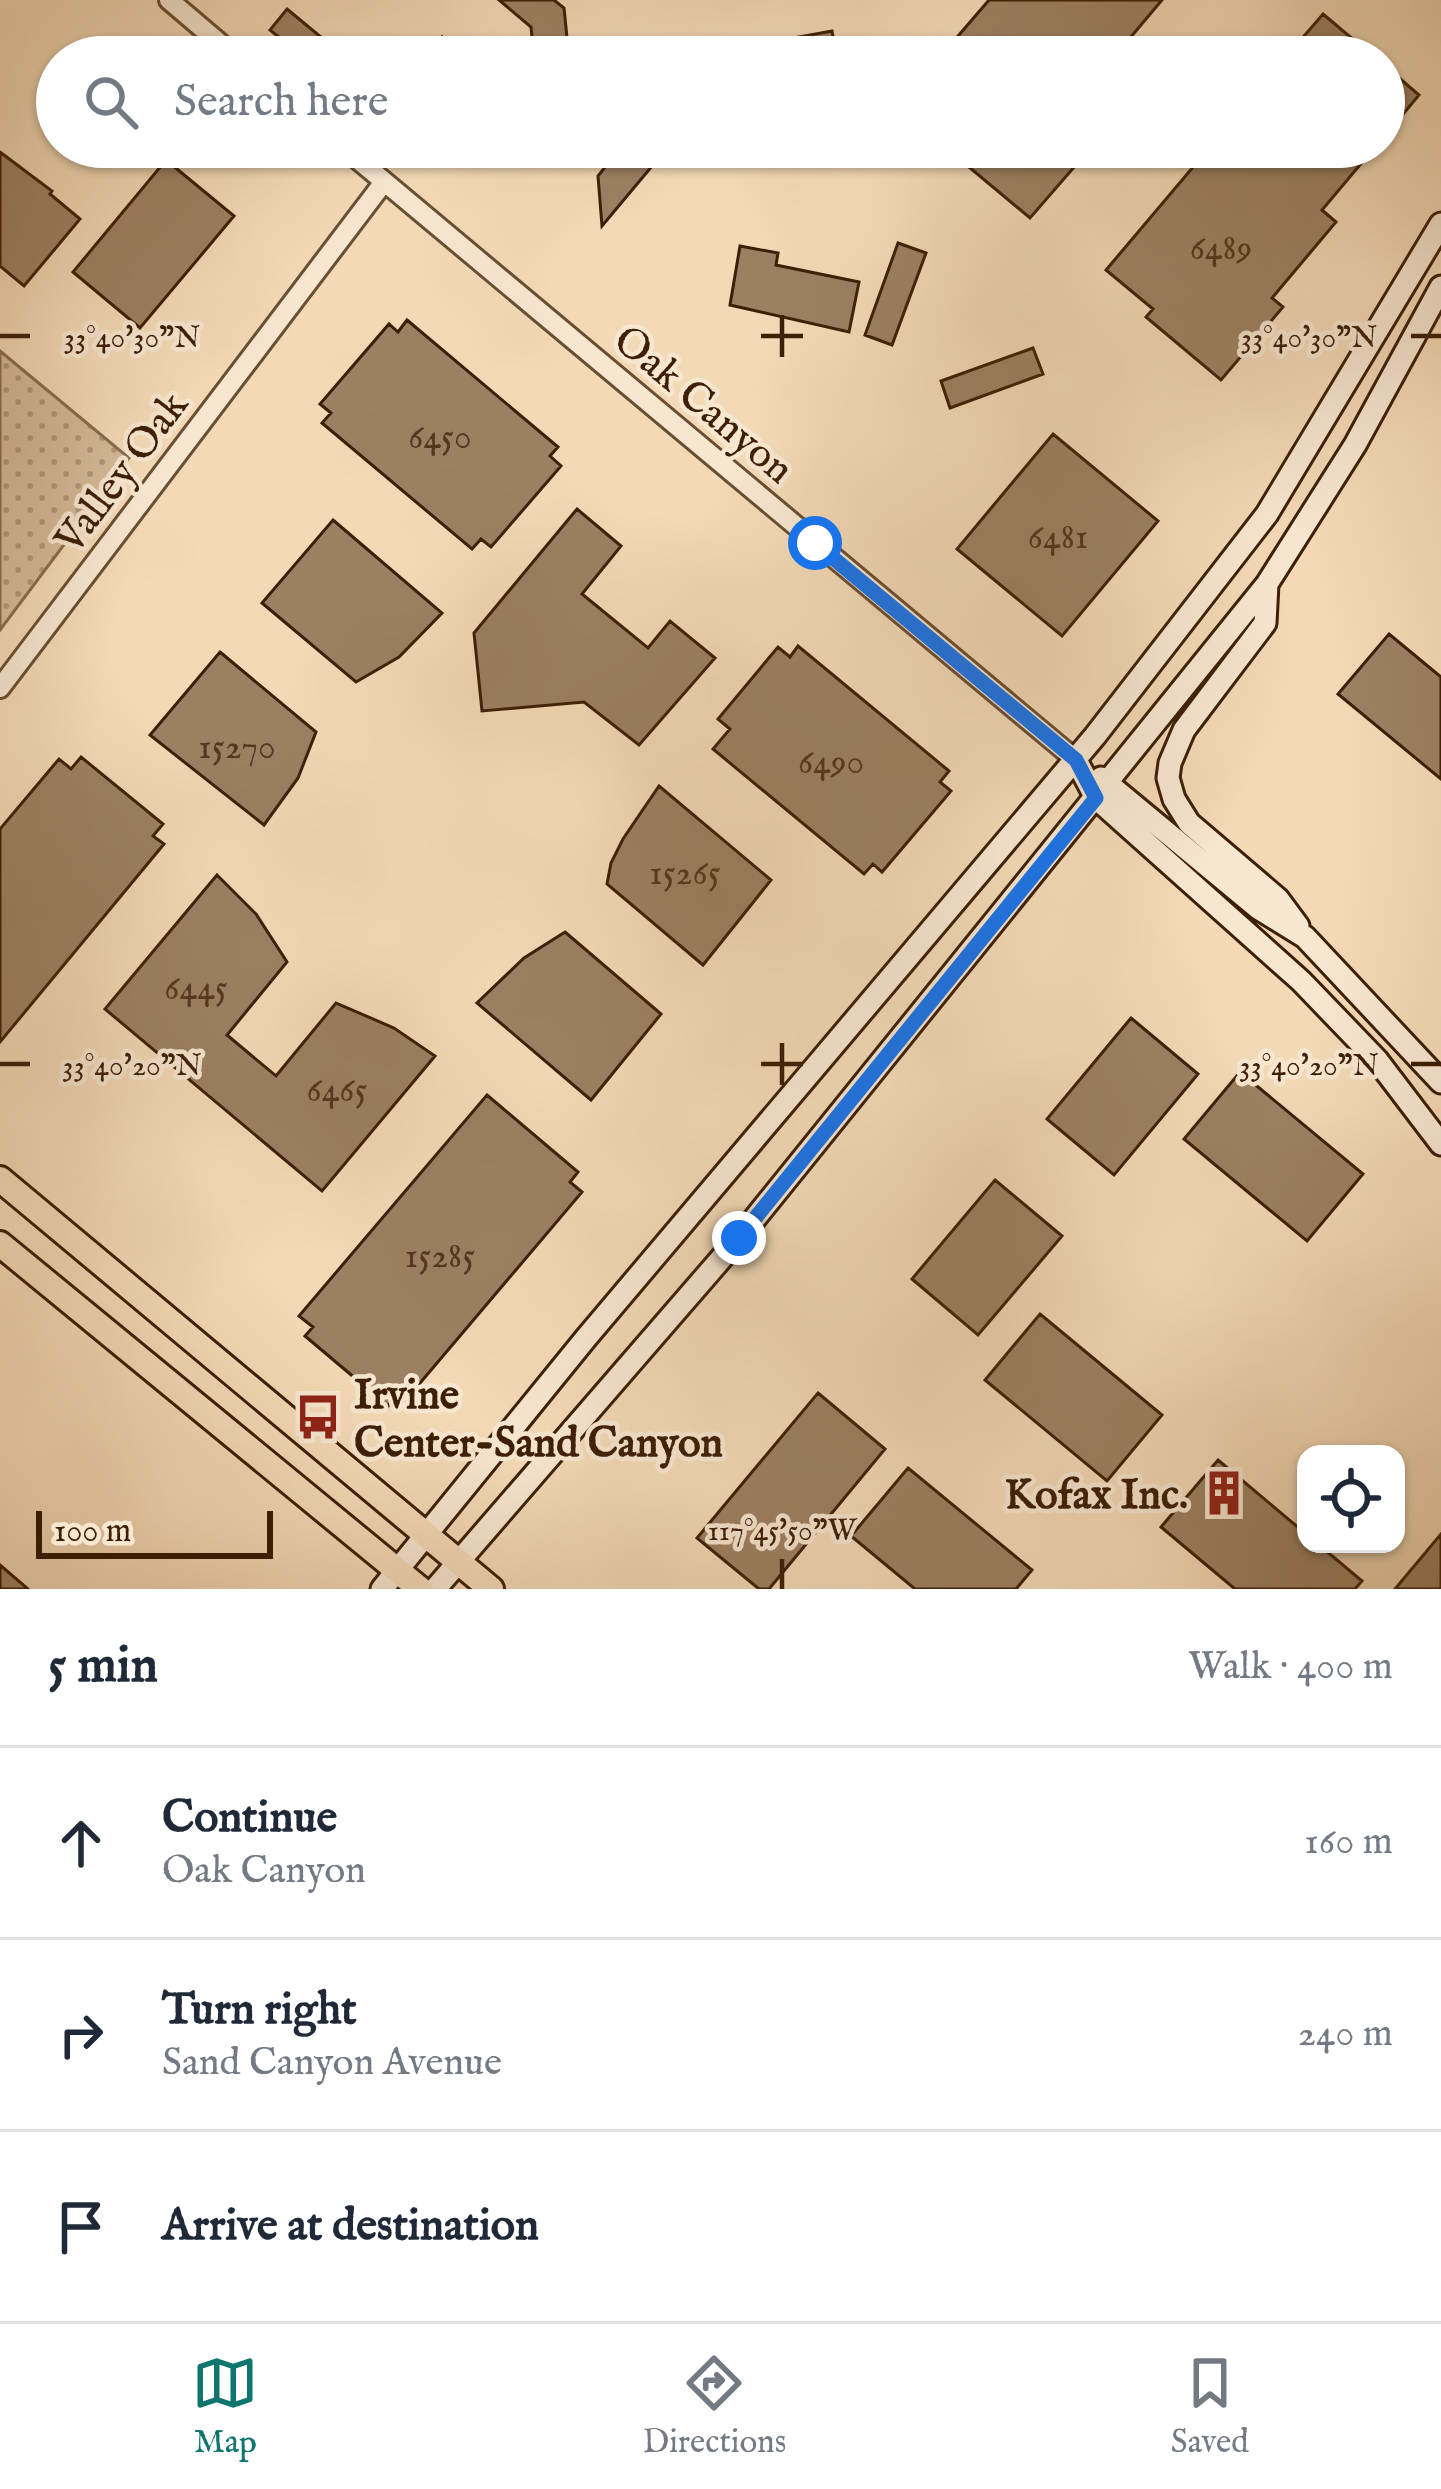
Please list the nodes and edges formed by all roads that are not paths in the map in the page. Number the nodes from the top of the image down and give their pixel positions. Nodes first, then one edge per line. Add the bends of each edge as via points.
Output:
1 (169, 0) edge
2 (211, 36) edge
3 (368, 168) edge
4 (384, 182) junction
5 (1441, 224) edge
6 (1441, 287) edge
7 (1268, 584) junction
8 (0, 688) edge
9 (1076, 760) junction
10 (1102, 791) junction
11 (1305, 937) junction
12 (1441, 1082) edge
13 (1441, 1144) edge
14 (0, 1179) edge
15 (0, 1244) edge
16 (427, 1534) junction
17 (458, 1561) junction
18 (389, 1580) edge
19 (420, 1589) edge
20 (435, 1589) edge
21 (491, 1589) edge

1 - 2 street
3 - 4 street, Oak Canyon
4 - 8 street, Valley Oak
4 - 9 street, Oak Canyon
5 - 9 main road via 1267,514
6 - 7 main road
7 - 10 main road
7 - 11 main road via 1265,623 1184,730 1168,778 1189,823 1278,899
9 - 10 main road
9 - 16 main road
10 - 11 main road
10 - 13 main road via 1377,1060
10 - 17 main road via 739,1238
11 - 12 main road
14 - 16 main road
15 - 18 main road
16 - 17 main road
16 - 18 main road
17 - 20 main road
17 - 21 main road
18 - 19 main road

